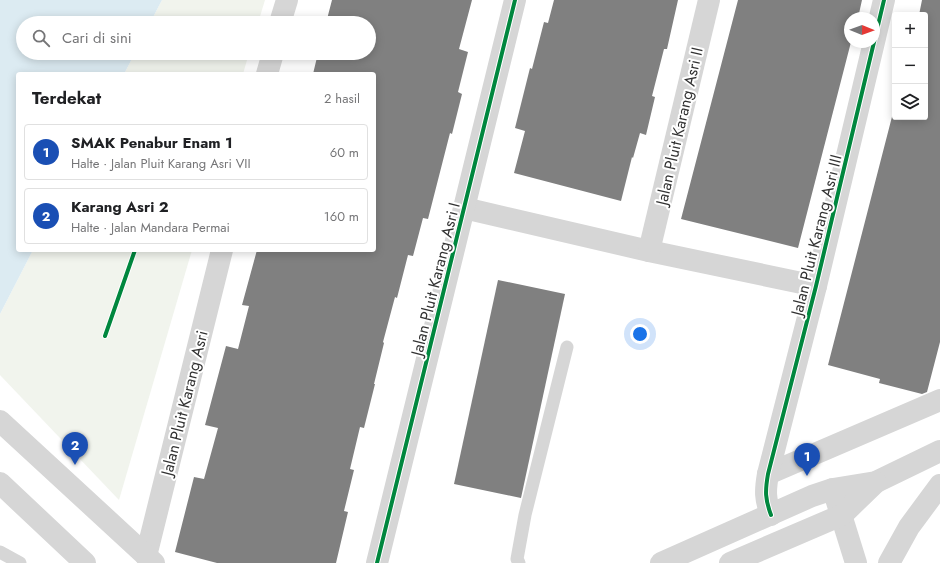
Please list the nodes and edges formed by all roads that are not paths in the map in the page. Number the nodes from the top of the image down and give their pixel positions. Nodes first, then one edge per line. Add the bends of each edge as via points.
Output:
1 (286, 0) edge
2 (515, 0) edge
3 (708, 0) edge
4 (884, 0) edge
5 (282, 16) edge
6 (271, 60) edge
7 (268, 72) edge
8 (464, 208) junction
9 (649, 251) junction
10 (222, 252) edge
11 (816, 286) junction
12 (567, 347) dead end
13 (940, 400) edge
14 (0, 421) edge
15 (940, 450) edge
16 (768, 474) junction
17 (876, 482) junction
18 (0, 483) edge
19 (940, 485) edge
20 (834, 489) junction
21 (771, 515) junction
22 (842, 515) junction
23 (0, 552) edge
24 (150, 560) edge
25 (20, 563) edge
26 (84, 563) edge
27 (377, 563) edge
28 (519, 563) edge
29 (661, 563) edge
30 (730, 563) edge
31 (856, 563) edge
32 (889, 563) edge

1 - 5 street
2 - 8 street, Jalan Pluit Karang Asri I
3 - 9 street, Jalan Pluit Karang Asri II
4 - 11 street, Jalan Pluit Karang Asri III
6 - 7 street
8 - 9 street
8 - 27 street, Jalan Pluit Karang Asri I
9 - 11 street
10 - 24 street, Jalan Pluit Karang Asri
11 - 16 street, Jalan Pluit Karang Asri III
12 - 28 lane via 525,515 517,559
13 - 16 street
14 - 24 street
15 - 17 street
16 - 21 street, Jalan Pluit Karang Asri III via 765,492
17 - 20 street
17 - 22 street
18 - 26 street
19 - 32 street via 910,527
20 - 21 street
20 - 22 street
21 - 29 street
22 - 30 street
22 - 31 street
23 - 25 lane

